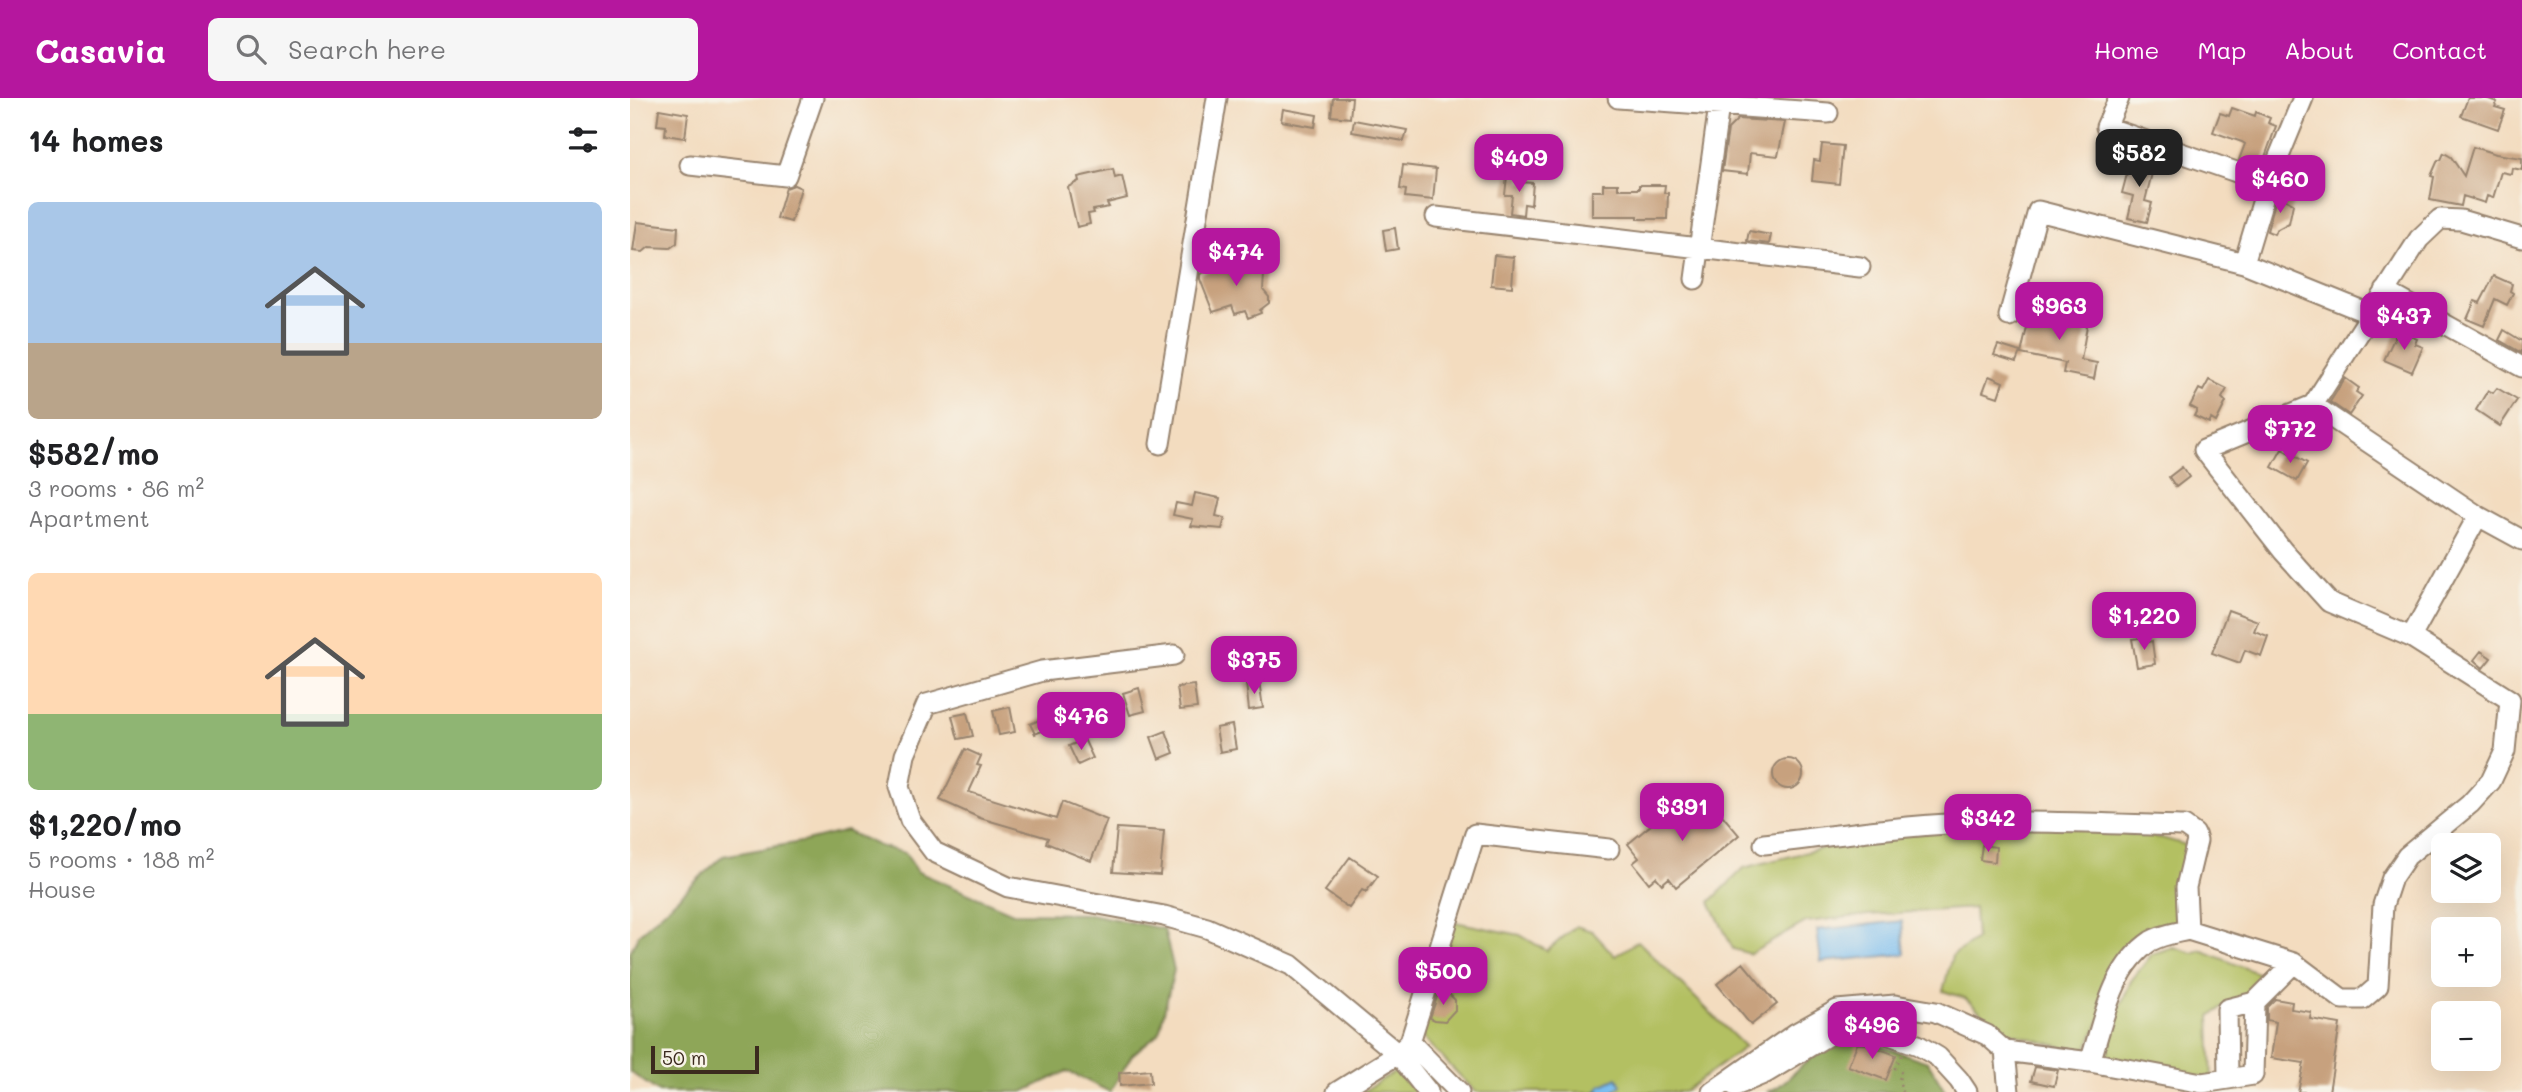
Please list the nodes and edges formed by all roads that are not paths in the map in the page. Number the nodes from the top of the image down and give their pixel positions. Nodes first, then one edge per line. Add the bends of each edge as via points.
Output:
1 (813, 98) edge
2 (1217, 98) edge
3 (1618, 98) edge
4 (2119, 98) edge
5 (2303, 98) edge
6 (1720, 102) edge
7 (1828, 113) dead end
8 (690, 165) dead end
9 (2268, 183) junction
10 (1436, 218) dead end
11 (2522, 238) edge
12 (1700, 249) junction
13 (2244, 262) junction
14 (1860, 267) dead end
15 (1695, 279) dead end
16 (2385, 291) junction
17 (2370, 314) junction
18 (2009, 316) dead end
19 (2522, 367) edge
20 (2313, 405) junction
21 (1160, 444) dead end
22 (2479, 516) junction
23 (2522, 540) edge
24 (2411, 638) junction
25 (1174, 655) dead end
26 (1764, 844) dead end
27 (1609, 849) dead end
28 (2188, 930) junction
29 (2294, 963) junction
30 (2255, 1002) junction
31 (1404, 1048) junction
32 (2005, 1051) junction
33 (2090, 1062) junction
34 (2228, 1079) junction
35 (1337, 1092) edge
36 (1428, 1092) edge
37 (1459, 1092) edge
38 (1712, 1092) edge
39 (1721, 1092) edge
40 (1967, 1092) edge
41 (2009, 1092) edge

1 - 8 street via 786,176
2 - 21 street
3 - 6 street
4 - 9 street via 2106,127
5 - 9 street
6 - 7 street
6 - 12 street
9 - 13 street
10 - 12 street
11 - 16 street via 2461,220 2440,219 2419,239
12 - 14 street
12 - 15 street
13 - 17 street
13 - 18 street via 2038,211
16 - 17 street
16 - 19 street
17 - 20 street
20 - 22 street
20 - 24 street via 2204,450 2329,602
22 - 23 street
22 - 24 street
24 - 29 street via 2510,700 2505,751 2491,780 2470,804 2407,856 2392,878 2383,905 2378,985 2363,999 2342,999
25 - 31 street via 1042,671 927,704 905,755 900,787 910,820 934,852 1008,887 1164,916 1207,928 1291,965
26 - 28 street via 1964,823 2184,826 2197,841 2186,887
27 - 31 street via 1475,834
28 - 29 street
28 - 33 street via 2152,940 2124,967
29 - 30 street
30 - 34 street via 2227,1009
30 - 34 street via 2253,1076
31 - 35 street
31 - 36 street
31 - 37 street
32 - 33 street
32 - 38 street via 1987,1035 1936,1012 1895,1004 1837,1010
32 - 41 street
33 - 34 street via 2202,1083
39 - 40 street via 1766,1073 1832,1033 1878,1031 1938,1057

